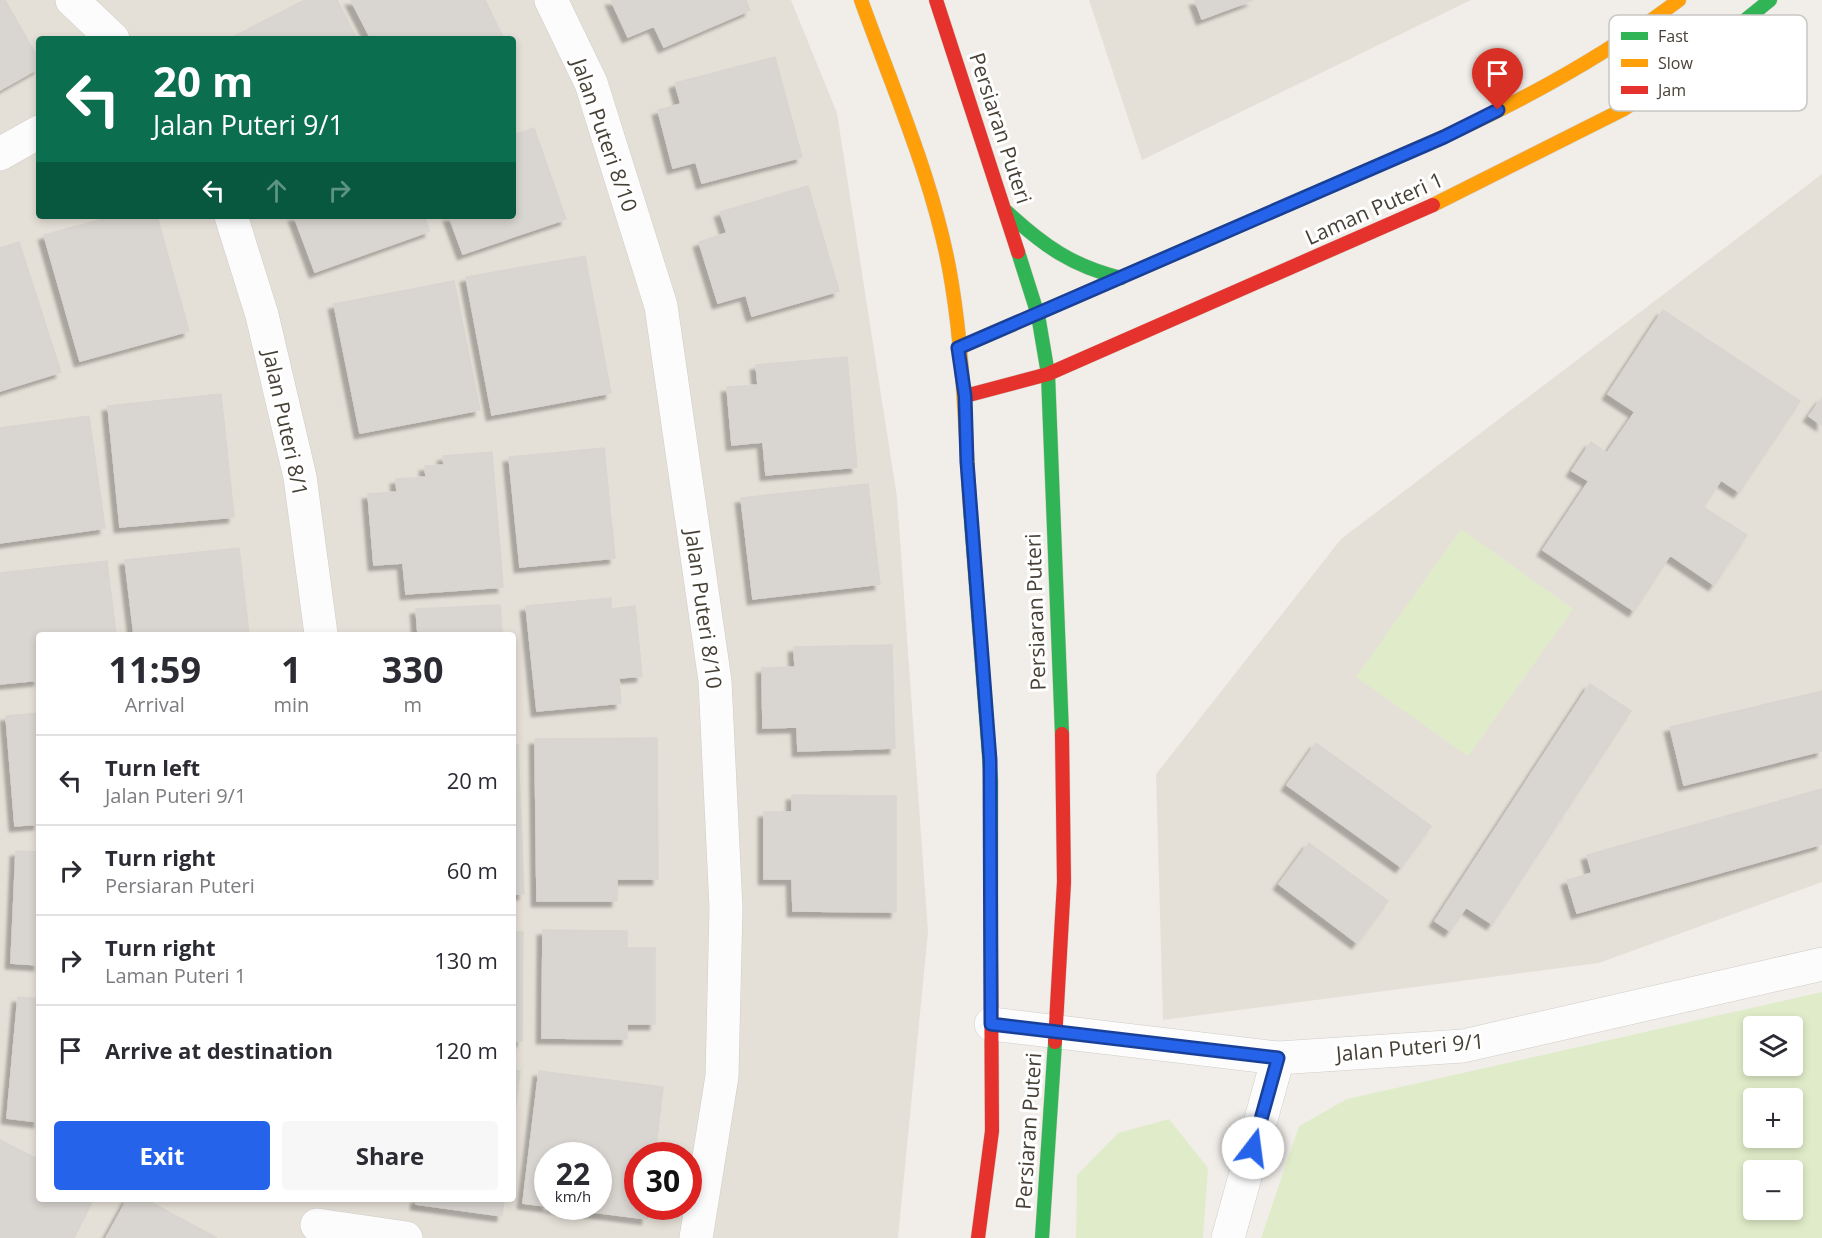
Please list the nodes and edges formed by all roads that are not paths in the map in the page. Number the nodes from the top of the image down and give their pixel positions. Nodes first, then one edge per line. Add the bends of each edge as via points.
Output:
1 (72, 0) edge
2 (551, 0) edge
3 (861, 0) edge
4 (936, 0) edge
5 (1679, 0) edge
6 (1770, 0) edge
7 (1659, 15) edge
8 (1751, 15) edge
9 (110, 36) edge
10 (1609, 48) edge
11 (1620, 111) edge
12 (36, 134) edge
13 (0, 154) edge
14 (1005, 211) junction
15 (232, 219) edge
16 (1121, 278) junction
17 (1038, 315) junction
18 (958, 348) junction
19 (1048, 374) junction
20 (965, 396) junction
21 (321, 632) edge
22 (1822, 964) edge
23 (991, 1024) junction
24 (1056, 1033) junction
25 (1278, 1058) junction
26 (317, 1221) edge
27 (406, 1238) edge
28 (696, 1238) edge
29 (978, 1238) edge
30 (1042, 1238) edge
31 (1228, 1238) edge

1 - 9 street
2 - 28 street, Jalan Puteri 8/10 via 591,83 662,306 715,681 726,908 722,1076
3 - 18 main road, Persiaran Puteri via 936,211 952,284
4 - 14 main road, Persiaran Puteri
5 - 7 main road, Laman Puteri 1
6 - 8 main road, Laman Puteri 1
10 - 16 main road, Laman Puteri 1 via 1444,137
11 - 19 main road, Laman Puteri 1 via 1459,193
12 - 13 street
14 - 16 main road via 1065,261
14 - 17 main road, Persiaran Puteri
15 - 21 street, Jalan Puteri 8/1 via 262,315 300,477
16 - 17 main road, Laman Puteri 1
17 - 18 main road, Laman Puteri 1
17 - 19 main road, Persiaran Puteri
18 - 20 main road, Persiaran Puteri
19 - 20 main road, Laman Puteri 1
19 - 24 main road, Persiaran Puteri via 1064,832 1062,973
20 - 23 main road, Persiaran Puteri via 991,782
22 - 25 street, Jalan Puteri 9/1 via 1463,1047
23 - 24 street, Jalan Puteri 9/1
23 - 29 main road, Persiaran Puteri via 992,1131
24 - 25 street, Jalan Puteri 9/1
24 - 30 main road, Persiaran Puteri
25 - 31 street
26 - 27 street

